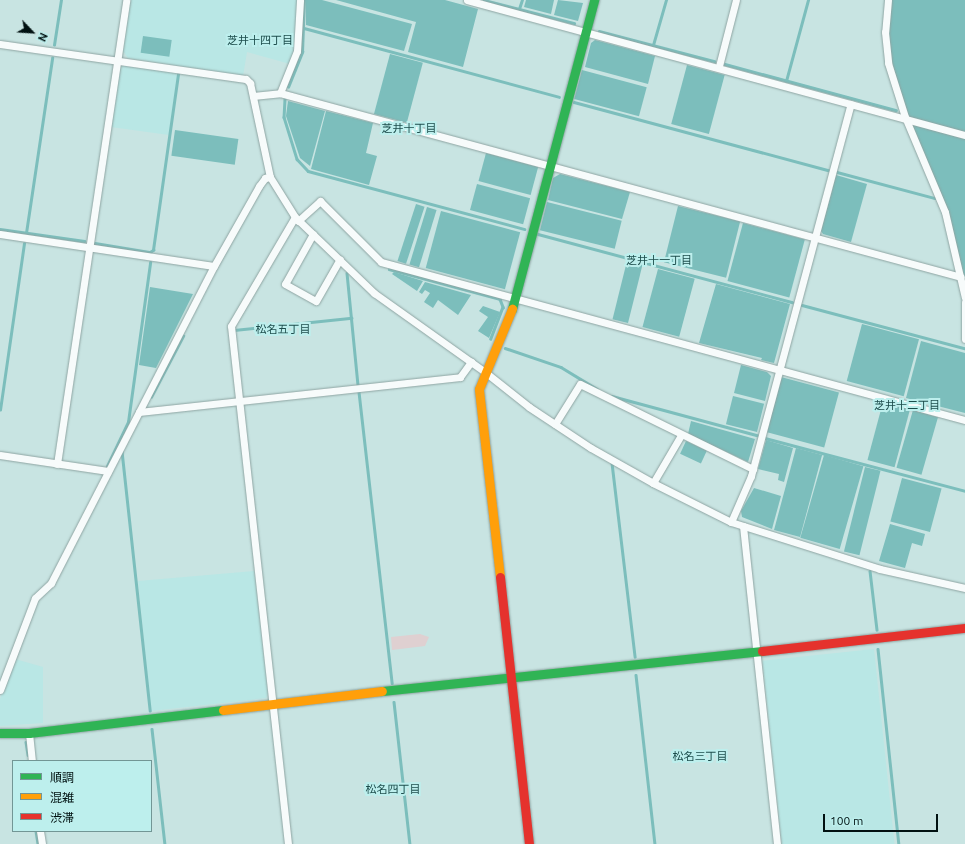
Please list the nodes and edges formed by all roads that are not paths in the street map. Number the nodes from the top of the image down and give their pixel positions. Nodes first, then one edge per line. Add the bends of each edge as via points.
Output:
1 (126, 0) edge
2 (300, 0) edge
3 (467, 0) edge
4 (594, 0) edge
5 (736, 0) edge
6 (888, 0) edge
7 (585, 31) junction
8 (0, 44) edge
9 (117, 61) junction
10 (719, 66) junction
11 (280, 93) junction
12 (253, 96) junction
13 (851, 104) junction
14 (906, 118) junction
15 (965, 135) edge
16 (549, 166) junction
17 (270, 177) junction
18 (296, 219) junction
19 (0, 234) edge
20 (313, 234) junction
21 (815, 237) junction
22 (90, 247) junction
23 (340, 259) junction
24 (214, 266) junction
25 (961, 277) junction
26 (965, 298) edge
27 (513, 299) junction
28 (965, 302) edge
29 (965, 339) edge
30 (471, 362) junction
31 (778, 370) junction
32 (485, 372) junction
33 (238, 401) junction
34 (139, 412) junction
35 (965, 420) edge
36 (555, 424) junction
37 (680, 435) junction
38 (0, 455) edge
39 (57, 464) junction
40 (753, 469) junction
41 (108, 471) junction
42 (653, 484) junction
43 (730, 522) junction
44 (743, 526) junction
45 (965, 588) edge
46 (965, 628) edge
47 (757, 653) junction
48 (510, 676) junction
49 (0, 690) edge
50 (272, 706) junction
51 (0, 733) edge
52 (29, 733) junction
53 (32, 760) edge
54 (40, 832) edge
55 (42, 844) edge
56 (288, 844) edge
57 (529, 844) edge
58 (777, 844) edge

1 - 9 street
2 - 11 street via 297,51
3 - 7 street
4 - 7 street
5 - 10 street
6 - 14 street via 886,50
7 - 10 street
7 - 16 street
8 - 9 street
9 - 12 street via 246,79 250,83
9 - 22 street
10 - 13 street
11 - 12 street
11 - 16 street
12 - 17 street
13 - 14 street
13 - 21 street
14 - 15 street
14 - 25 street via 945,212
16 - 21 street
16 - 27 street
17 - 18 street
17 - 24 street via 265,178 259,186
18 - 20 street
18 - 27 street via 320,201 381,262
18 - 33 street via 231,326
19 - 22 street
20 - 23 street
20 - 23 street via 285,284 316,301
21 - 25 street
21 - 31 street
22 - 24 street
22 - 39 street
23 - 30 street via 374,293
24 - 34 street
25 - 26 street
27 - 31 street
27 - 32 street via 509,320
28 - 29 street
30 - 32 street
30 - 33 street via 460,377
31 - 35 street
31 - 40 street
32 - 36 street
32 - 48 street via 479,389
33 - 34 street
33 - 50 street
34 - 41 street
36 - 37 street via 580,384
36 - 42 street
37 - 40 street
37 - 42 street
38 - 39 street
39 - 41 street
40 - 43 street
41 - 49 street via 50,582 35,598
42 - 43 street
43 - 44 street
44 - 45 street via 880,569
44 - 47 street
46 - 47 street
47 - 48 street
47 - 58 street
48 - 50 street
48 - 57 street
50 - 52 street
50 - 56 street
51 - 52 street
52 - 53 street
54 - 55 street

